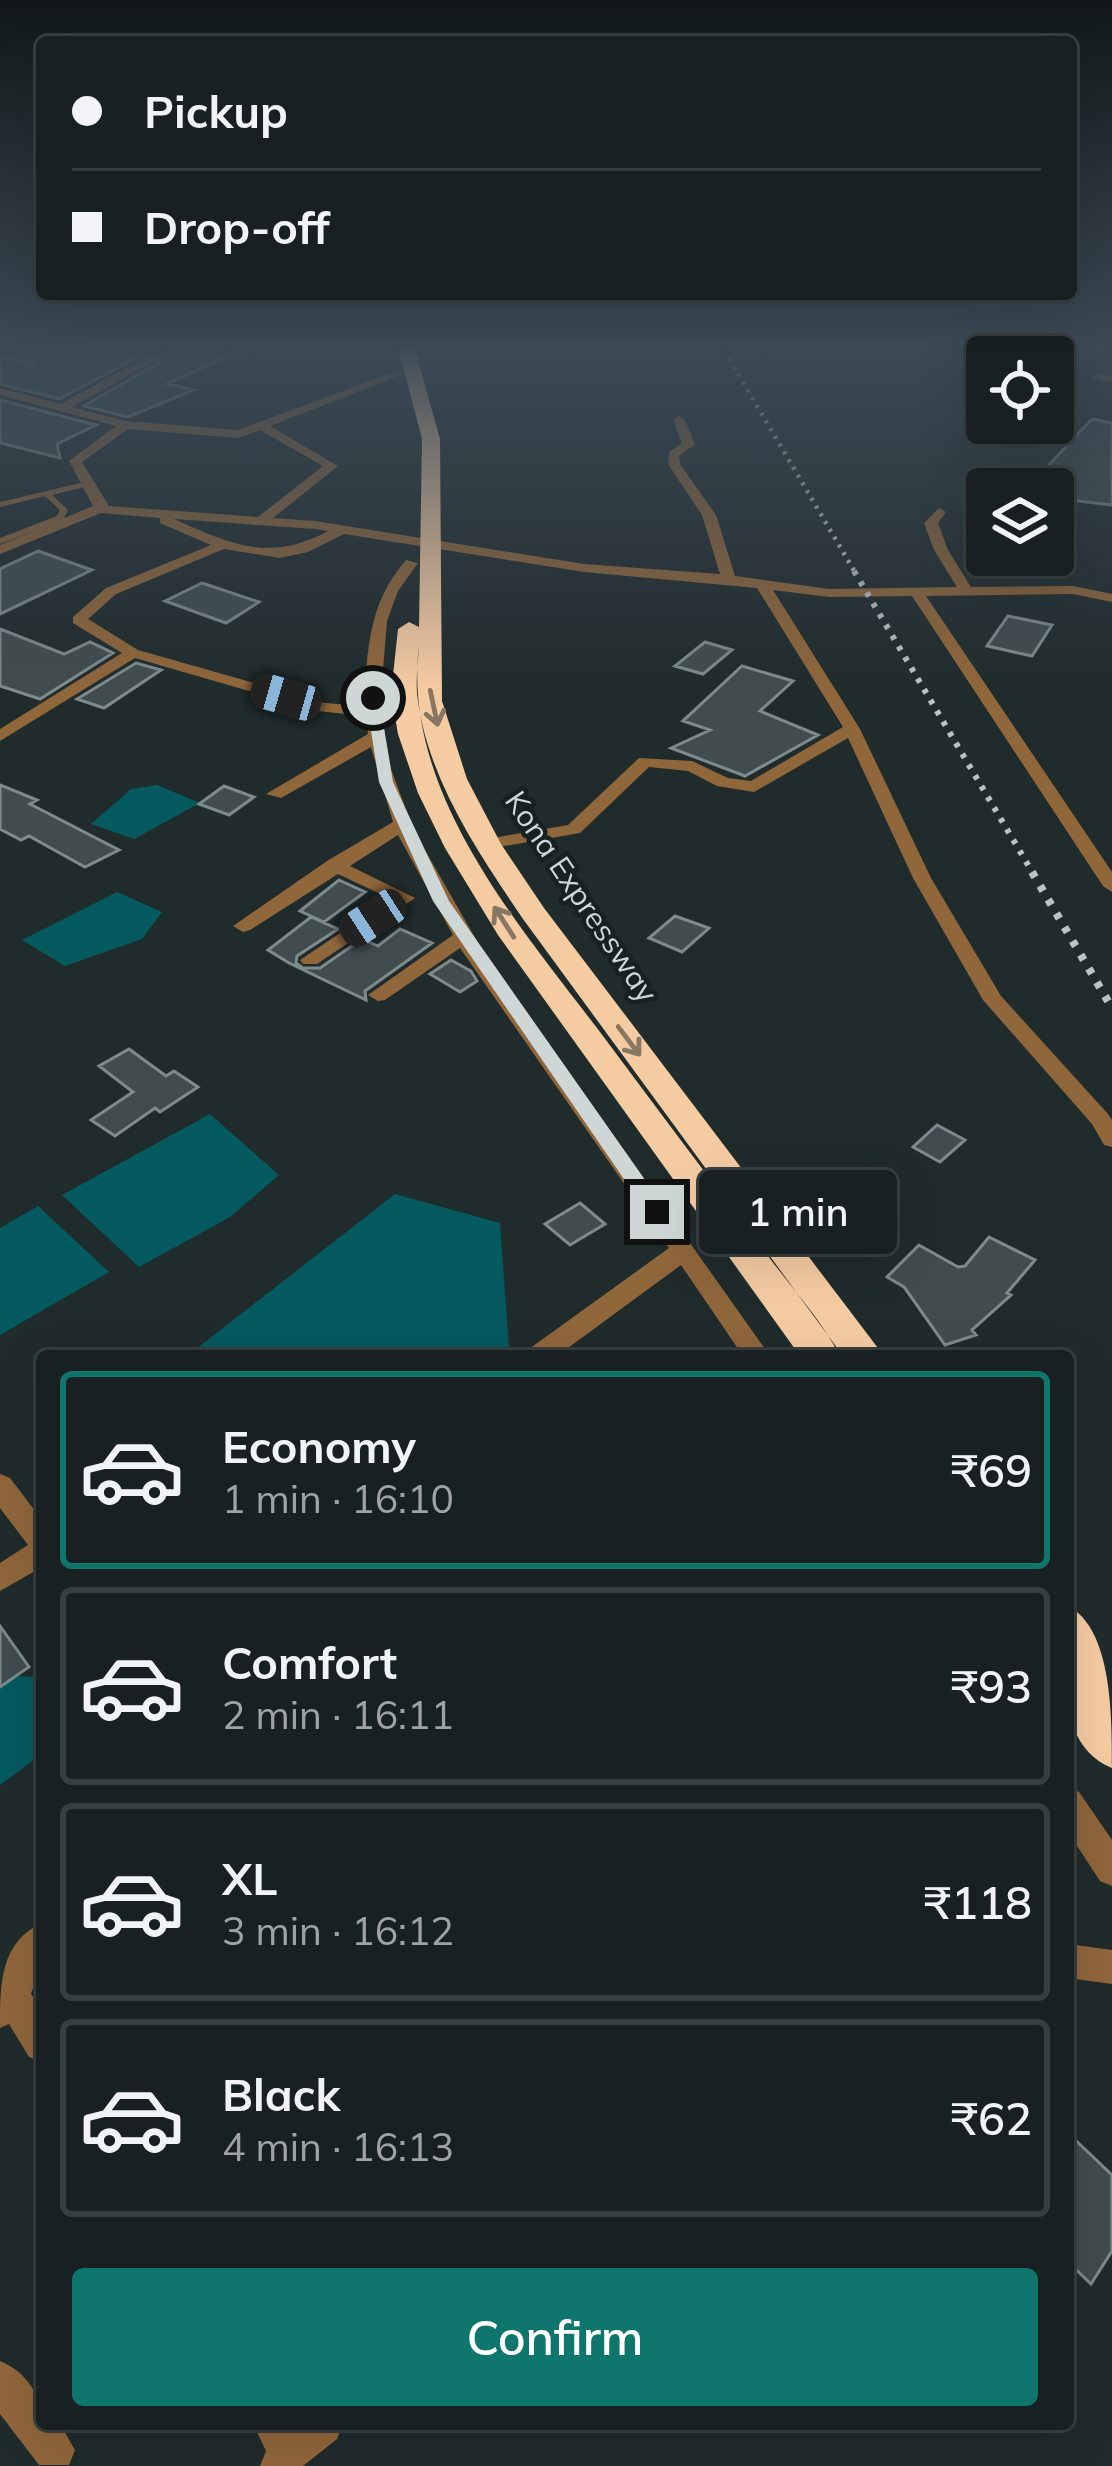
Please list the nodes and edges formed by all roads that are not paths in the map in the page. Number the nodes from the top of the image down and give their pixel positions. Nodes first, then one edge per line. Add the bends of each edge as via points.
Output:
1 (78, 458) edge
2 (318, 458) edge
3 (417, 458) edge
4 (429, 458) edge
5 (673, 458) edge
6 (85, 484) junction
7 (49, 497) junction
8 (0, 505) edge
9 (101, 508) junction
10 (146, 512) junction
11 (939, 512) dead end
12 (263, 519) junction
13 (342, 529) junction
14 (0, 545) edge
15 (222, 545) junction
16 (418, 549) junction
17 (729, 581) junction
18 (763, 586) junction
19 (968, 593) junction
20 (918, 595) junction
21 (1112, 598) edge
22 (134, 653) junction
23 (374, 712) junction
24 (0, 717) edge
25 (20, 724) junction
26 (853, 729) junction
27 (0, 736) edge
28 (376, 737) junction
29 (275, 794) dead end
30 (404, 824) junction
31 (487, 844) junction
32 (334, 865) junction
33 (1112, 886) edge
34 (243, 926) dead end
35 (464, 936) junction
36 (310, 960) dead end
37 (378, 995) dead end
38 (1112, 1139) edge
39 (683, 1250) junction
40 (546, 1350) edge
41 (754, 1350) edge
42 (817, 1350) edge
43 (861, 1350) edge
44 (0, 1486) edge
45 (36, 1534) edge
46 (36, 1556) edge
47 (0, 1578) edge
48 (1074, 1634) edge
49 (1112, 1684) edge
50 (1074, 1691) edge
51 (1112, 1744) edge
52 (1074, 1812) edge
53 (1112, 1870) edge
54 (36, 1944) edge
55 (1074, 1962) edge
56 (1112, 1967) edge
57 (7, 2004) edge
58 (36, 2037) edge
59 (0, 2381) edge
60 (36, 2427) edge
61 (38, 2430) edge
62 (54, 2450) dead end

1 - 6 street
2 - 12 street via 332,466
3 - 16 highway, Kona Expressway
4 - 16 highway, Kona Expressway
5 - 17 street via 709,515
6 - 7 lane
6 - 9 street
7 - 8 lane via 29,494
7 - 14 lane via 64,511 60,518
9 - 10 street
9 - 14 street
10 - 12 street
10 - 15 street
11 - 19 street via 931,523 940,550
12 - 13 street
13 - 15 street via 298,551
13 - 16 street
15 - 22 street via 111,591 78,620
16 - 17 street
16 - 23 street via 381,611
16 -> 31 highway, Kona Expressway via 430,701 454,779
42 -> 16 highway, Kona Expressway via 508,929 427,786 403,700
17 - 18 street
18 - 20 street
18 - 26 street
19 - 20 street
19 - 21 street via 1073,590
20 - 33 street
22 - 23 street via 324,708
22 - 25 street
23 - 28 street
24 - 25 street
25 - 27 street
26 - 31 street via 754,787 692,766 645,763 574,829
26 - 38 street via 922,878 993,1000
28 - 29 street
28 - 30 street
30 - 32 street
30 - 35 street
31 -> 43 highway, Kona Expressway
32 - 34 street
32 - 36 street via 405,898
35 - 37 street
35 - 39 street
39 - 40 street
39 - 41 street
44 - 45 street
46 - 47 street
48 - 49 highway
50 - 51 highway
52 - 53 street
54 - 57 street via 22,1955
55 - 56 street
57 - 58 street
59 - 60 street
61 - 62 street

